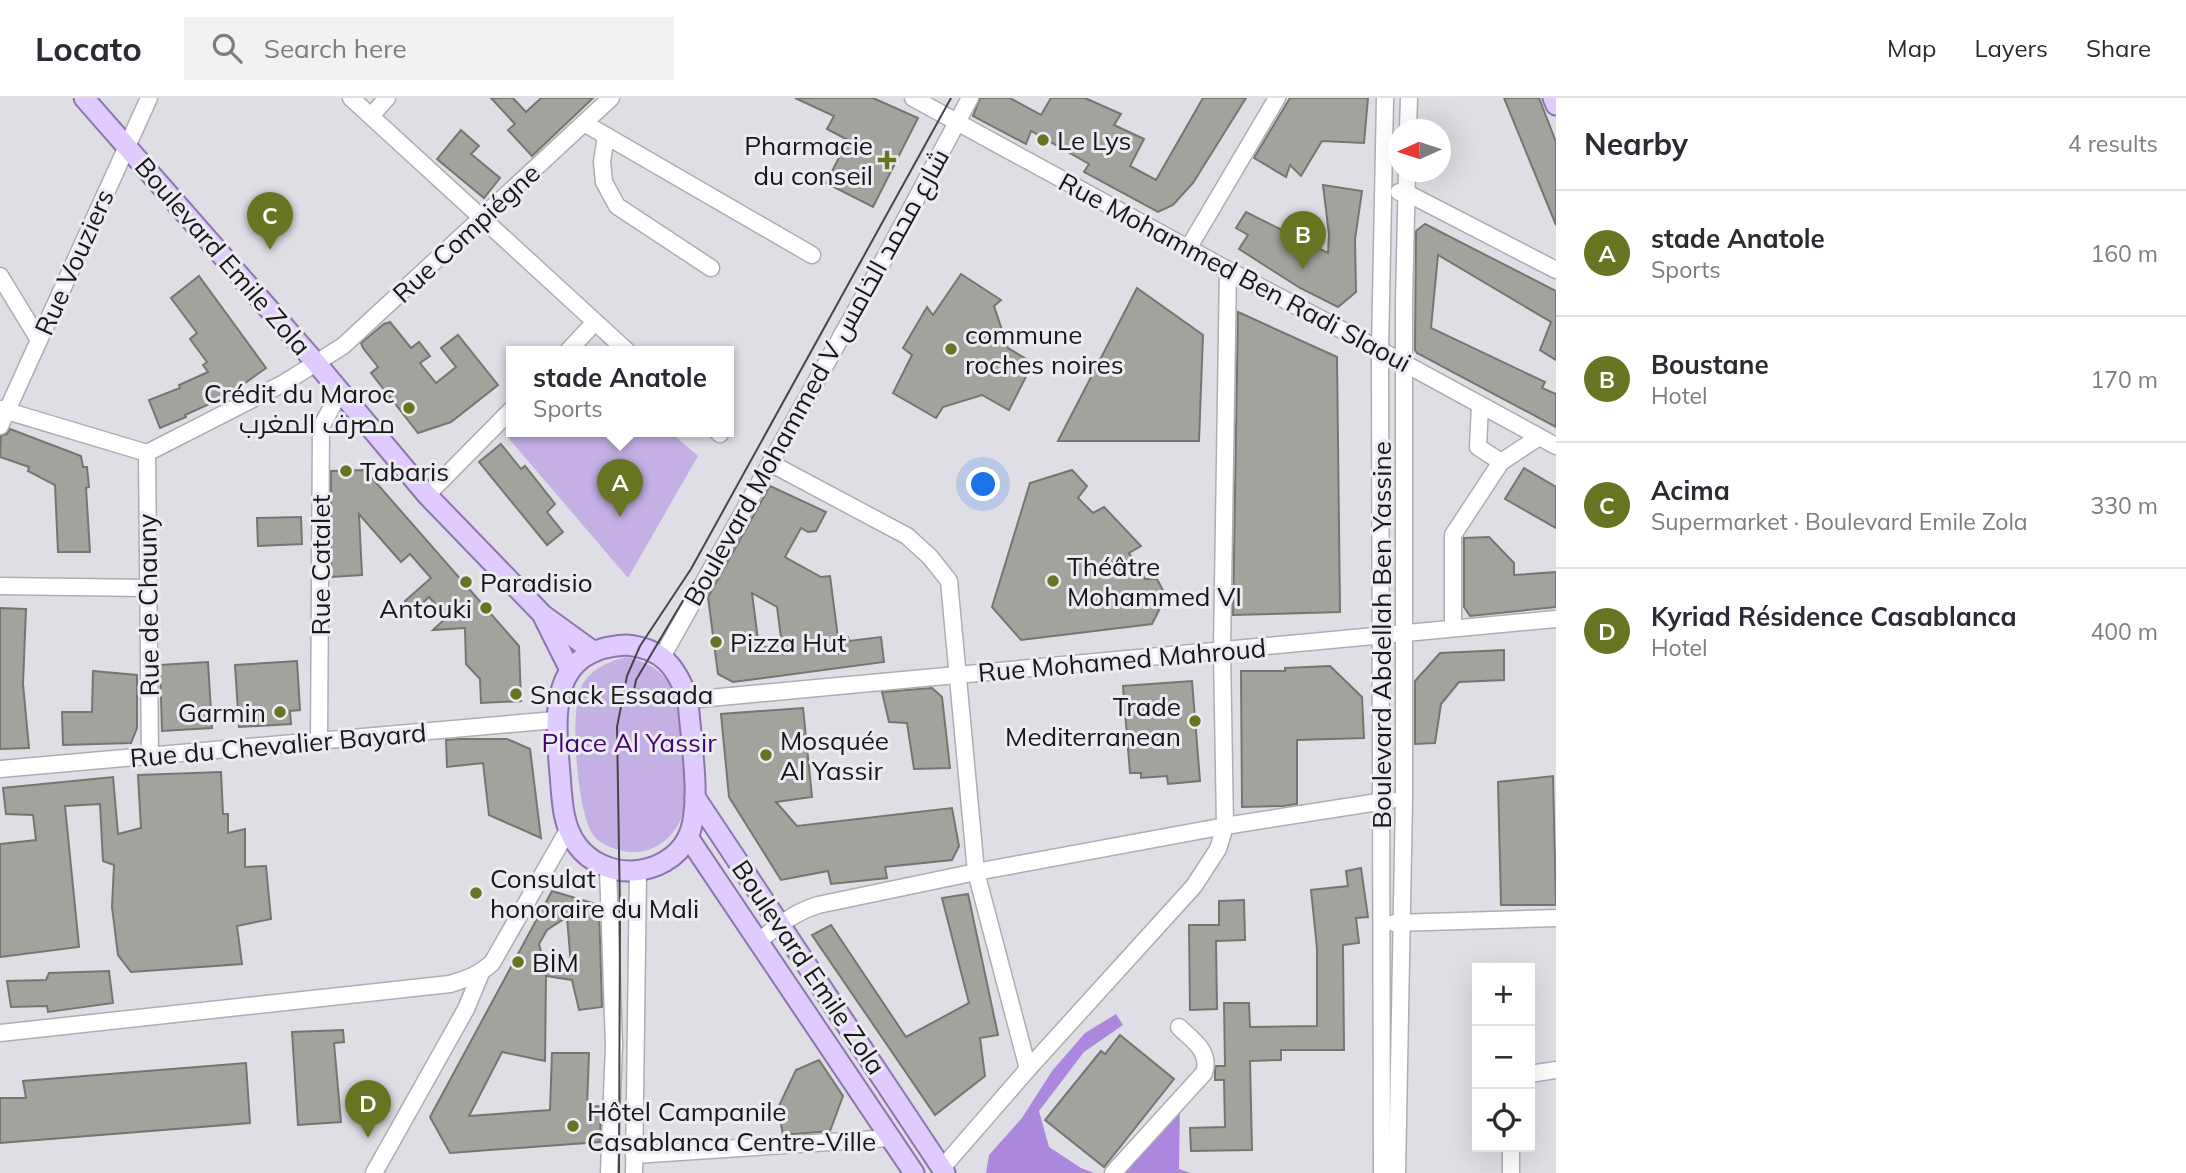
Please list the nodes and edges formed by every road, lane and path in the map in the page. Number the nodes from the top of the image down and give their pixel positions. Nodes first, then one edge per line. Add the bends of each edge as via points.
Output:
1 (84, 98) edge
2 (149, 98) edge
3 (351, 98) edge
4 (387, 98) edge
5 (611, 98) edge
6 (913, 98) edge
7 (970, 98) edge
8 (1277, 98) edge
9 (1553, 98) edge
10 (1385, 100) edge
11 (1409, 102) edge
12 (1556, 105) edge
13 (371, 116) junction
14 (957, 122) junction
15 (584, 123) junction
16 (606, 136) junction
17 (126, 147) junction
18 (1407, 182) edge
19 (1382, 190) junction
20 (1406, 193) junction
21 (482, 218) junction
22 (1189, 247) junction
23 (812, 255) dead end
24 (711, 268) dead end
25 (1227, 270) junction
26 (1556, 270) edge
27 (0, 276) edge
28 (595, 322) junction
29 (38, 340) junction
30 (573, 346) edge
31 (621, 346) edge
32 (1380, 350) junction
33 (317, 363) junction
34 (1404, 363) junction
35 (340, 392) junction
36 (1480, 405) junction
37 (4, 409) edge
38 (506, 416) edge
39 (0, 426) edge
40 (1380, 432) junction
41 (1404, 432) junction
42 (1539, 437) junction
43 (1556, 446) edge
44 (146, 453) junction
45 (1501, 462) junction
46 (770, 463) junction
47 (428, 495) junction
48 (0, 586) edge
49 (147, 588) junction
50 (543, 615) junction
51 (1556, 619) edge
52 (1452, 628) junction
53 (1405, 633) junction
54 (1380, 635) junction
55 (1222, 650) junction
56 (594, 652) junction
57 (662, 657) junction
58 (570, 670) junction
59 (959, 675) junction
60 (688, 700) junction
61 (555, 720) junction
62 (319, 742) junction
63 (150, 757) junction
64 (0, 769) edge
65 (695, 797) junction
66 (1404, 799) junction
67 (1382, 801) junction
68 (1225, 826) junction
69 (568, 830) junction
70 (688, 837) junction
71 (608, 867) junction
72 (638, 871) junction
73 (976, 872) junction
74 (1556, 918) edge
75 (1381, 923) junction
76 (1403, 923) junction
77 (780, 924) junction
78 (759, 941) junction
79 (481, 973) junction
80 (1179, 1027) dead end
81 (0, 1034) edge
82 (1028, 1069) junction
83 (1556, 1070) edge
84 (1535, 1073) edge
85 (890, 1138) junction
86 (1511, 1152) edge
87 (634, 1155) junction
88 (943, 1171) edge
89 (374, 1173) edge
90 (609, 1173) edge
91 (634, 1173) edge
92 (914, 1173) edge
93 (1113, 1173) edge
94 (1382, 1173) edge
95 (1398, 1173) edge
96 (1511, 1173) edge

1 - 17 main road, Boulevard Emile Zola
2 - 17 street, Rue Vouziers
3 - 13 street
4 - 13 street
5 - 15 street, Rue Compiégne
6 - 14 street, Rue Mohammed Ben Radi Slaoui
7 - 14 street, Boulevard Mohammed V شارع محمد الخامس
8 - 22 street
9 - 12 main road
10 - 11 street
10 - 19 street, Boulevard Abdellah Ben Yassine
13 - 21 street
14 - 22 street, Rue Mohammed Ben Radi Slaoui
14 - 46 street, Boulevard Mohammed V شارع محمد الخامس
15 - 16 street
15 - 21 street, Rue Compiégne
16 - 23 street
16 - 24 street via 604,182 617,206
17 - 29 street, Rue Vouziers
17 - 33 main road, Boulevard Emile Zola
18 - 20 street, Boulevard Abdellah Ben Yassine
19 - 20 street
19 - 32 street, Boulevard Abdellah Ben Yassine
20 - 26 street
20 - 34 street, Boulevard Abdellah Ben Yassine
21 - 28 street
21 - 33 street, Rue Compiégne via 343,346
22 - 25 street, Rue Mohammed Ben Radi Slaoui
25 - 32 street, Rue Mohammed Ben Radi Slaoui
25 - 55 street
27 - 29 street
28 - 30 street
28 - 31 street
29 - 37 street, Rue Vouziers
32 - 34 street, Rue Mohammed Ben Radi Slaoui
32 - 40 street, Boulevard Abdellah Ben Yassine
33 - 35 main road, Boulevard Emile Zola
33 - 44 street, Rue Compiégne
34 - 36 street, Rue Mohammed Ben Radi Slaoui
34 - 41 street, Boulevard Abdellah Ben Yassine
35 - 47 main road, Boulevard Emile Zola
35 - 62 street, Rue Catalet via 321,427
36 - 42 street, Rue Mohammed Ben Radi Slaoui
36 - 45 street via 1478,447
37 - 39 street, Rue Vouziers
37 - 44 street
38 - 47 street
40 - 41 street
40 - 54 street, Boulevard Abdellah Ben Yassine
41 - 53 street, Boulevard Abdellah Ben Yassine
42 - 43 street, Rue Mohammed Ben Radi Slaoui
42 - 45 street
44 - 49 street, Rue de Chauny
45 - 52 street via 1453,535
46 - 57 street, Boulevard Mohammed V شارع محمد الخامس
46 - 59 street via 907,536 930,557 949,581
47 - 50 main road, Boulevard Emile Zola
48 - 49 street
49 - 63 street, Rue de Chauny
50 - 56 main road
50 - 58 main road
51 - 52 street, Rue Mohamed Mahroud
52 - 53 street, Rue Mohamed Mahroud
53 - 54 street, Rue Mohamed Mahroud
53 - 66 street, Boulevard Abdellah Ben Yassine
54 - 55 street, Rue Mohamed Mahroud
54 - 67 street, Boulevard Abdellah Ben Yassine
55 - 59 street, Rue Mohamed Mahroud
55 - 68 street
56 - 57 main road via 640,646
56 - 58 main road
57 - 60 main road via 677,675
58 - 61 main road via 559,694
59 - 60 street, Rue Mohamed Mahroud
59 - 73 street
60 - 65 main road
61 - 62 street, Rue du Chevalier Bayard
61 - 69 main road
62 - 63 street, Rue du Chevalier Bayard
63 - 64 street, Rue du Chevalier Bayard
65 - 70 main road
65 - 77 main road, Boulevard Emile Zola
66 - 67 street
66 - 76 street, Boulevard Abdellah Ben Yassine
67 - 68 street
67 - 75 street, Boulevard Abdellah Ben Yassine
68 - 73 street
68 - 82 street via 1218,849 1194,886
69 - 71 main road via 583,853
69 - 79 street via 492,963
70 - 72 main road via 671,858
70 - 78 main road, Boulevard Emile Zola
71 - 72 main road
71 - 90 street via 614,1045
72 - 87 street
73 - 77 street via 818,905
73 - 82 street
74 - 76 street
75 - 76 street
75 - 94 street, Boulevard Abdellah Ben Yassine
76 - 95 street, Boulevard Abdellah Ben Yassine
77 - 78 street
77 - 88 main road, Boulevard Emile Zola
78 - 85 main road, Boulevard Emile Zola
79 - 81 street via 450,984
79 - 89 street via 466,1009
80 - 93 street via 1205,1054 1204,1073
82 - 88 street
83 - 84 street
85 - 87 street
85 - 92 main road, Boulevard Emile Zola
86 - 96 street
87 - 91 street

